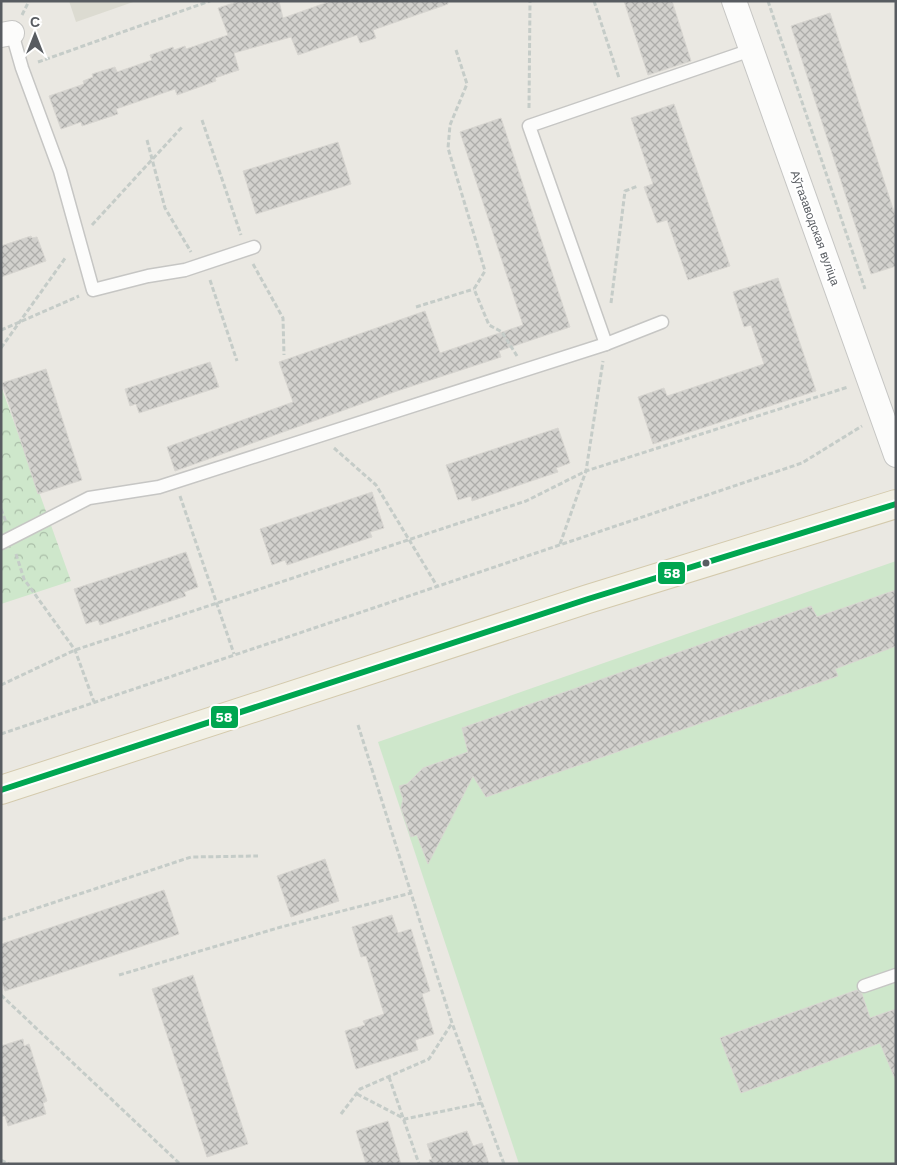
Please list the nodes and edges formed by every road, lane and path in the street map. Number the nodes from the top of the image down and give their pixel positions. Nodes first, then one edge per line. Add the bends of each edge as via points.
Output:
1 (210, 1) edge
2 (530, 1) edge
3 (594, 1) edge
4 (734, 1) edge
5 (768, 1) edge
6 (7, 34) edge
7 (456, 50) dead end
8 (751, 50) junction
9 (22, 68) junction
10 (623, 93) junction
11 (529, 126) junction
12 (182, 127) dead end
13 (638, 186) dead end
14 (78, 240) junction
15 (254, 246) dead end
16 (474, 289) junction
17 (865, 289) dead end
18 (93, 290) junction
19 (611, 306) dead end
20 (416, 307) dead end
21 (662, 322) dead end
22 (19, 323) junction
23 (1, 330) edge
24 (606, 344) junction
25 (1, 348) edge
26 (525, 369) junction
27 (869, 380) junction
28 (881, 414) junction
29 (319, 434) junction
30 (896, 455) edge
31 (586, 471) junction
32 (175, 480) junction
33 (896, 504) edge
34 (1, 509) edge
35 (408, 540) junction
36 (6, 541) edge
37 (560, 545) junction
38 (437, 586) junction
39 (216, 603) junction
40 (75, 650) junction
41 (234, 654) junction
42 (1, 685) edge
43 (94, 702) junction
44 (358, 726) dead end
45 (1, 734) edge
46 (1, 790) edge
47 (258, 856) dead end
48 (411, 892) junction
49 (1, 920) edge
50 (119, 975) dead end
51 (896, 975) edge
52 (864, 986) dead end
53 (1, 995) edge
54 (452, 1023) junction
55 (390, 1076) junction
56 (357, 1094) junction
57 (482, 1102) junction
58 (341, 1114) dead end
59 (405, 1119) junction
60 (2, 1159) edge
61 (180, 1163) edge
62 (9, 1164) edge
63 (420, 1164) edge
64 (504, 1164) edge

1 - 9 path
2 - 11 path
3 - 10 path
4 - 8 street, Аўтазаводская вуліца
5 - 17 path
6 - 9 lane
7 - 16 path via 467,84 450,124 448,148 485,271
8 - 10 lane
8 - 27 street, Аўтазаводская вуліца
9 - 14 lane via 60,172
10 - 11 lane
11 - 24 lane
12 - 14 path
13 - 19 path via 625,191
14 - 18 lane
14 - 22 path
15 - 18 lane via 185,270
16 - 20 path
16 - 26 path via 490,325 502,332
18 - 22 path
21 - 24 lane
22 - 23 path
22 - 25 path
24 - 26 lane
24 - 31 path
26 - 29 lane
27 - 28 street, Аўтазаводская вуліца
27 - 31 path
28 - 30 street, Аўтазаводская вуліца
28 - 37 path via 802,464
29 - 32 lane
29 - 35 path via 376,485
31 - 35 path via 526,501
31 - 37 path
32 - 36 lane via 159,487 89,498
32 - 39 path
33 - 46 main road via 588,599
34 - 36 path
35 - 38 path
35 - 39 path
36 - 40 path via 24,579
37 - 38 path
38 - 41 path
39 - 40 path
39 - 41 path
40 - 42 path
40 - 43 path
41 - 43 path
43 - 45 path
44 - 48 path
47 - 49 path via 190,857
48 - 50 path
48 - 54 path
51 - 52 lane
53 - 61 path
54 - 55 path via 430,1059
54 - 57 path
55 - 56 path via 360,1089
55 - 59 path
56 - 58 path
56 - 59 path
57 - 59 path
57 - 64 path
59 - 63 path
60 - 62 path

